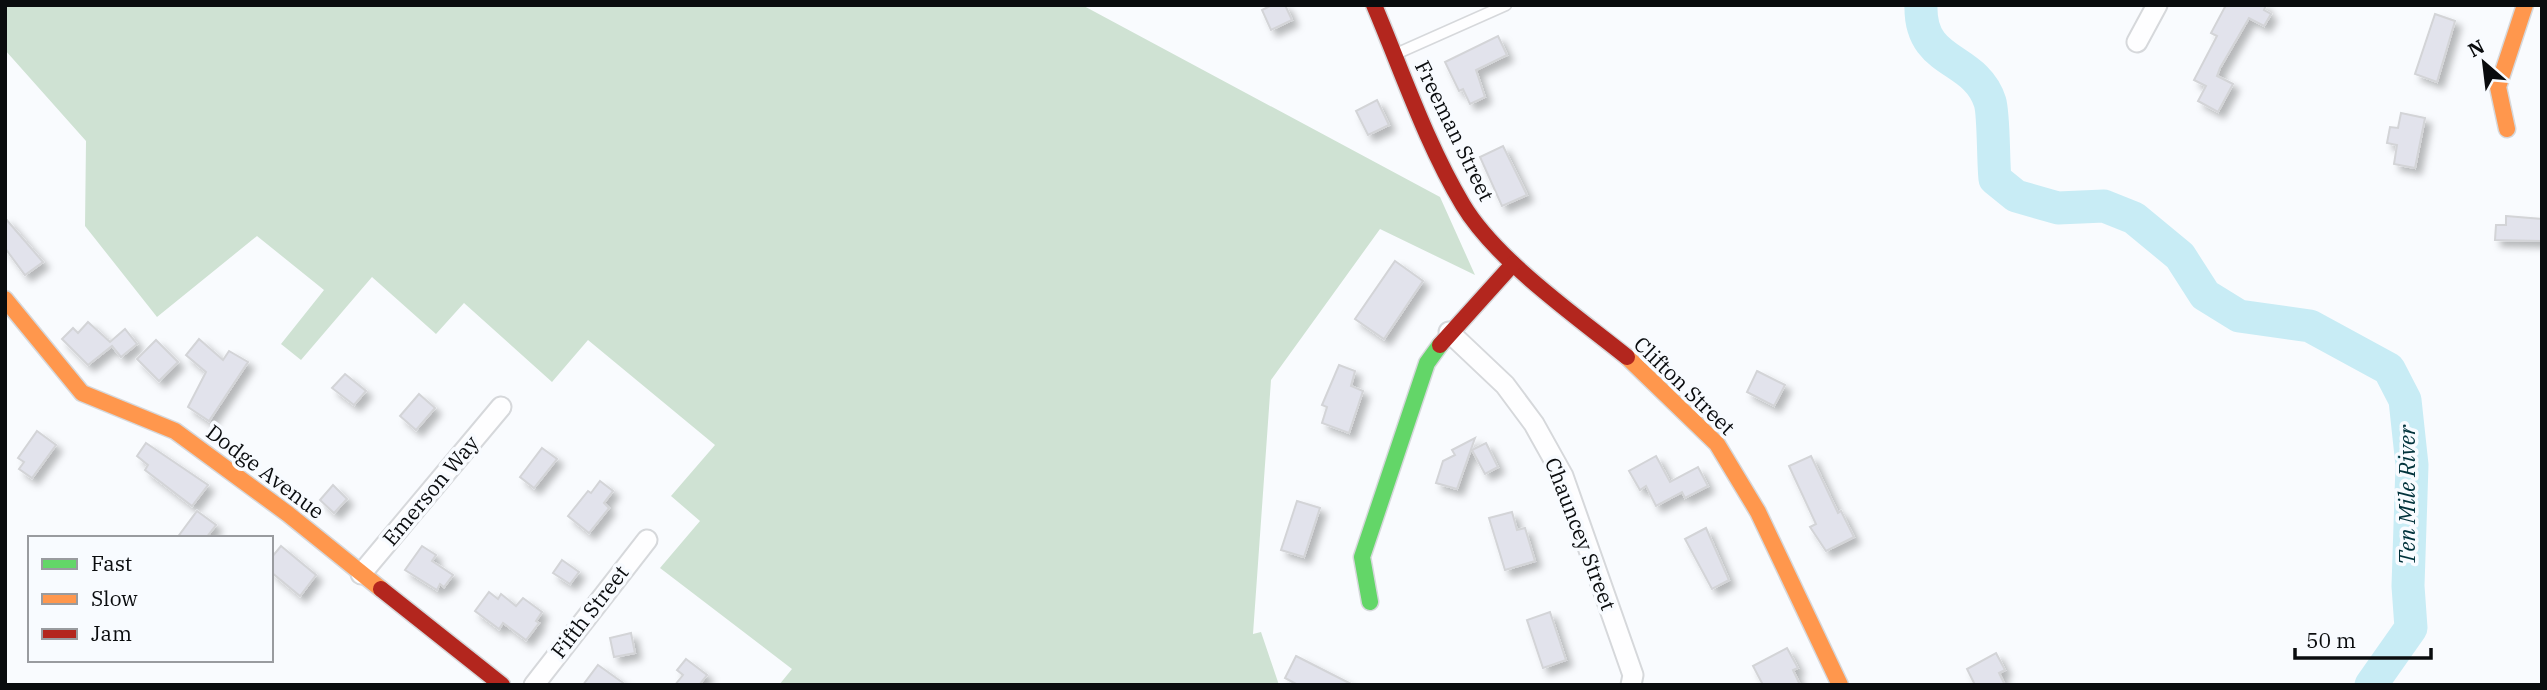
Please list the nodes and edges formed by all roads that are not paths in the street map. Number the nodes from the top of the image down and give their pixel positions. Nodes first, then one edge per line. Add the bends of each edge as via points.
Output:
1 (1374, 5) edge
2 (1506, 5) edge
3 (2157, 5) edge
4 (2525, 5) edge
5 (2137, 42) dead end
6 (1394, 54) junction
7 (2507, 129) dead end
8 (1513, 264) junction
9 (5, 299) edge
10 (1449, 332) junction
11 (500, 407) dead end
12 (647, 540) dead end
13 (361, 574) junction
14 (1370, 602) dead end
15 (502, 685) edge
16 (534, 685) edge
17 (1631, 685) edge
18 (1840, 685) edge

1 - 6 street, Freeman Street
2 - 6 lane
3 - 5 street
4 - 7 street via 2498,87
6 - 8 street, Freeman Street via 1464,207
8 - 10 street
8 - 18 street, Clifton Street via 1636,365 1717,444 1758,512
9 - 13 street, Dodge Avenue via 82,393 175,431
10 - 14 street via 1427,363 1362,557
10 - 17 street, Chauncey Street via 1505,385 1563,476 1633,675
11 - 13 street, Emerson Way
12 - 16 street, Fifth Street
13 - 15 street, Dodge Avenue

